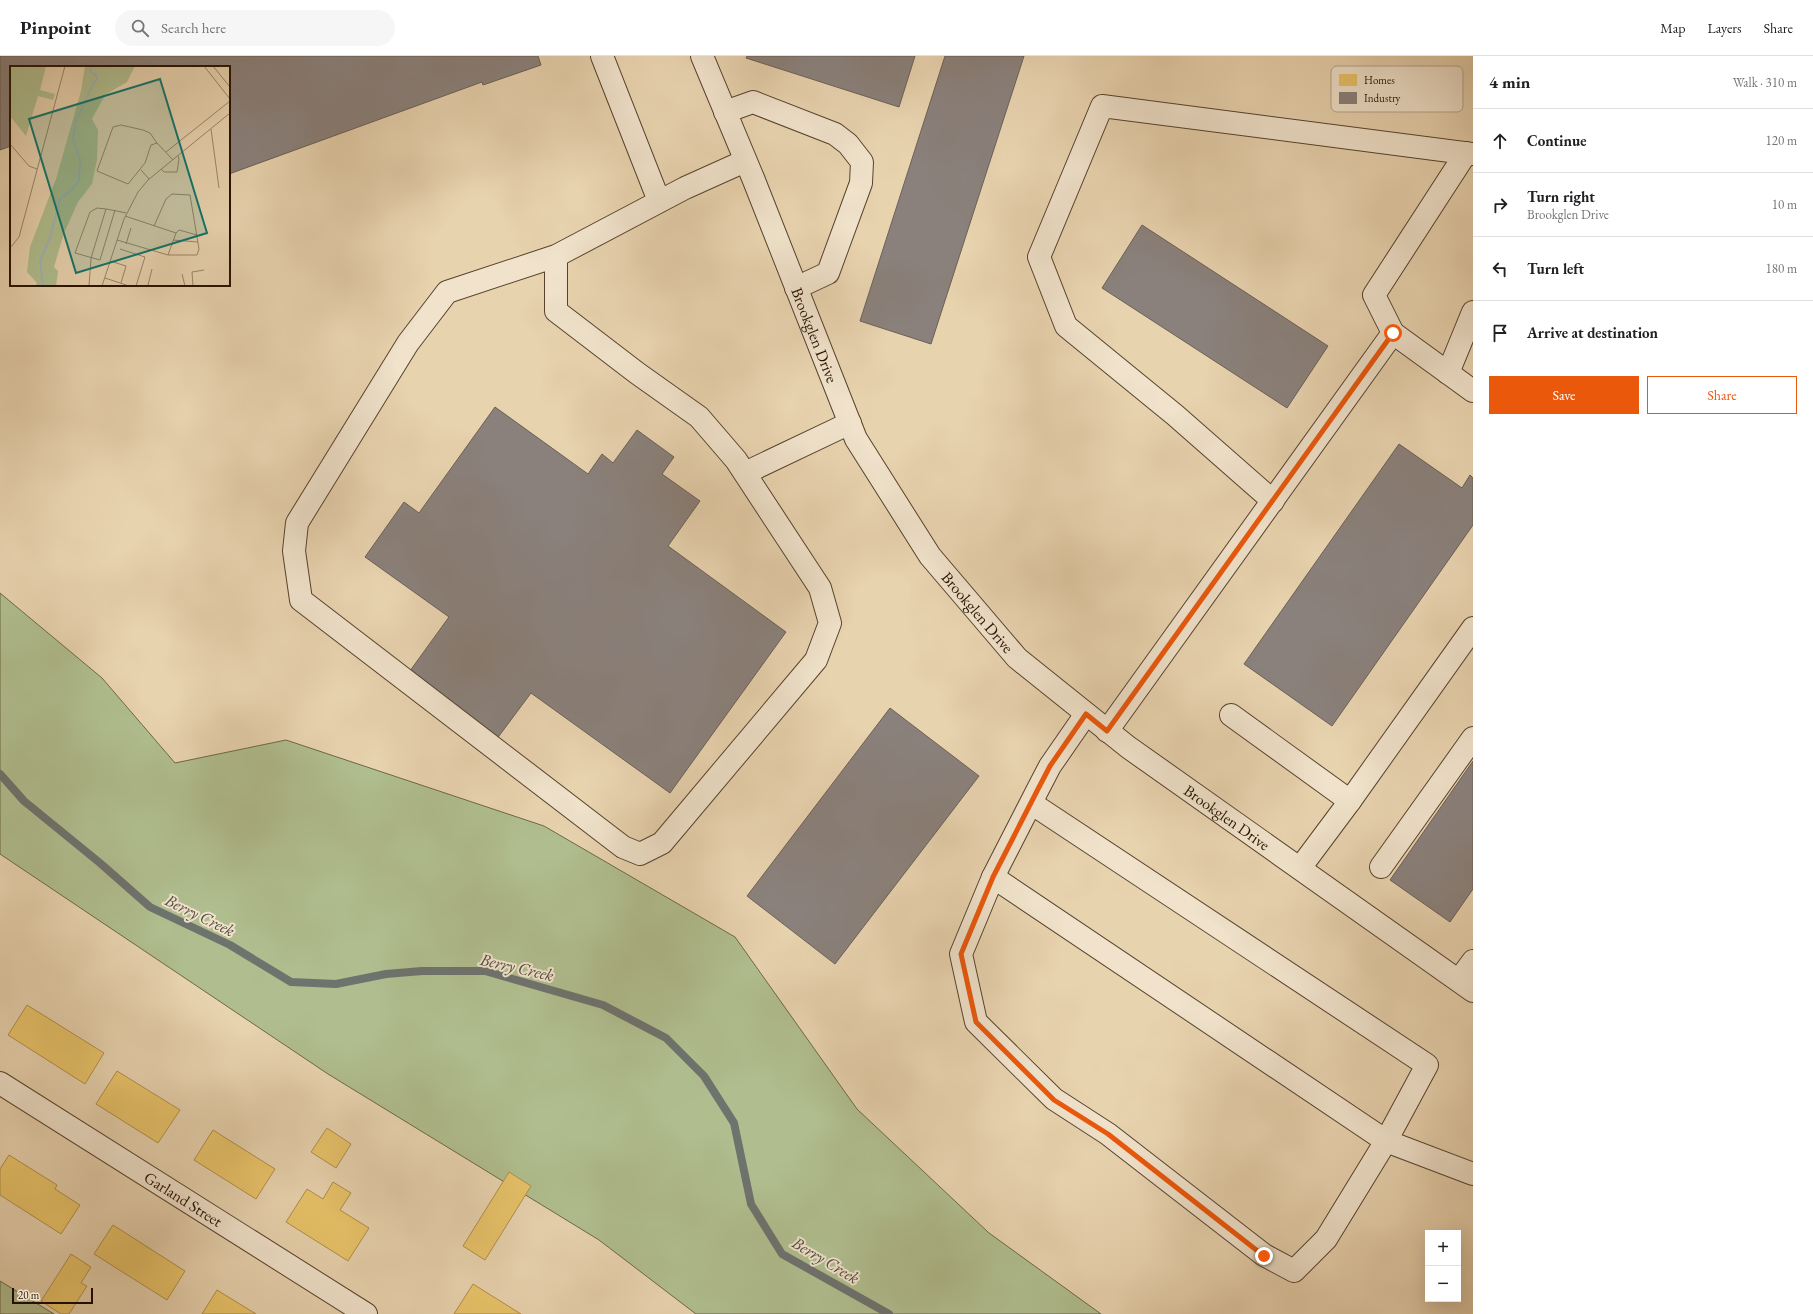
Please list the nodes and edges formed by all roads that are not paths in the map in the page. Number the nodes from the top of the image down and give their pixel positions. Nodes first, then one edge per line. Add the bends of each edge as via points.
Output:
1 (602, 56) edge
2 (702, 56) edge
3 (725, 112) junction
4 (1469, 154) edge
5 (745, 161) junction
6 (659, 202) junction
7 (556, 256) junction
8 (796, 288) junction
9 (1473, 312) edge
10 (1393, 333) junction
11 (1448, 373) junction
12 (1473, 391) edge
13 (850, 423) junction
14 (745, 473) junction
15 (1273, 501) junction
16 (1473, 628) edge
17 (1086, 714) junction
18 (1231, 714) dead end
19 (1107, 731) junction
20 (1473, 738) edge
21 (1350, 801) junction
22 (1031, 803) junction
23 (1381, 867) dead end
24 (1300, 868) junction
25 (993, 877) junction
26 (1473, 961) edge
27 (1466, 985) edge
28 (0, 1083) edge
29 (1386, 1141) junction
30 (1473, 1174) edge
31 (366, 1314) edge

1 - 6 street
2 - 3 street, Brookglen Drive
3 - 5 street, Brookglen Drive
3 - 8 street via 753,102 835,134 848,144 862,162 861,183 828,273
4 - 10 street via 1374,295
4 - 15 street via 1102,106 1039,257 1066,326
5 - 6 street
5 - 8 street, Brookglen Drive
6 - 7 street
7 - 14 street via 556,311 637,373 699,416
7 - 14 street via 447,292 408,343 297,523 294,551 301,600 623,847 640,854 662,843 816,660 830,623 820,588
8 - 13 street, Brookglen Drive
9 - 11 street
10 - 11 street
10 - 15 street
11 - 12 street
13 - 14 street
13 - 17 street, Brookglen Drive via 856,439 930,556 1017,658
15 - 19 street
16 - 21 street
17 - 19 street, Brookglen Drive
17 - 22 street via 1050,766
18 - 21 street
19 - 24 street, Brookglen Drive
20 - 23 street
21 - 24 street
22 - 25 street
22 - 29 street via 1427,1065
24 - 27 street, Brookglen Drive
25 - 29 street
25 - 29 street via 961,954 976,1022 1054,1100 1108,1134 1264,1256 1294,1271 1326,1239
26 - 27 street
28 - 31 street, Garland Street
29 - 30 street

